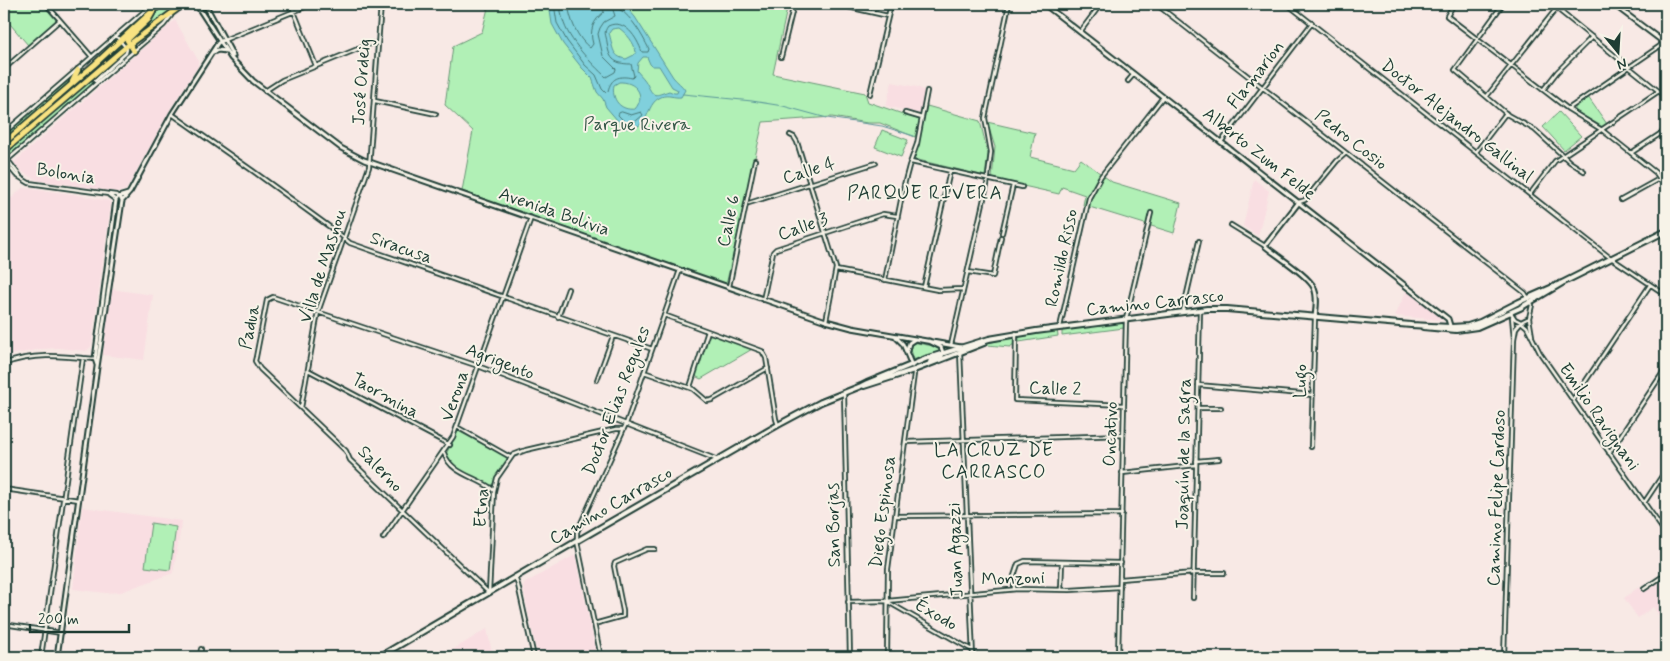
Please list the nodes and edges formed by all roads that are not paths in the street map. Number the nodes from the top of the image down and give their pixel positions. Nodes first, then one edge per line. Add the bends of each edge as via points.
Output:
1 (7, 4) edge
2 (48, 4) edge
3 (158, 4) edge
4 (184, 4) edge
5 (196, 4) edge
6 (205, 4) edge
7 (291, 4) edge
8 (312, 4) edge
9 (381, 4) edge
10 (794, 4) edge
11 (835, 4) edge
12 (891, 4) edge
13 (1009, 4) edge
14 (1044, 4) edge
15 (1101, 4) edge
16 (1156, 4) edge
17 (1287, 4) edge
18 (1454, 4) edge
19 (1503, 4) edge
20 (1551, 4) edge
21 (1560, 4) edge
22 (1613, 4) edge
23 (4, 6) edge
24 (1556, 8) junction
25 (153, 11) junction
26 (175, 11) junction
27 (294, 11) junction
28 (888, 16) junction
29 (60, 20) junction
30 (1312, 23) junction
31 (1080, 32) junction
32 (116, 36) junction
33 (1592, 37) junction
34 (1666, 37) edge
35 (1477, 39) junction
36 (120, 41) junction
37 (222, 41) junction
38 (378, 43) junction
39 (1665, 43) edge
40 (127, 46) junction
41 (226, 50) junction
42 (134, 51) junction
43 (212, 52) junction
44 (782, 57) dead end
45 (92, 58) junction
46 (234, 59) junction
47 (1512, 65) junction
48 (316, 66) junction
49 (1630, 67) junction
50 (4, 69) edge
51 (78, 70) junction
52 (1134, 74) junction
53 (1128, 82) dead end
54 (71, 85) junction
55 (94, 85) junction
56 (1263, 87) junction
57 (1542, 90) junction
58 (265, 91) junction
59 (927, 91) dead end
60 (1659, 91) junction
61 (870, 94) dead end
62 (1487, 96) junction
63 (1666, 96) edge
64 (1162, 97) junction
65 (375, 101) junction
66 (1568, 109) junction
67 (905, 113) dead end
68 (1506, 113) junction
69 (172, 114) junction
70 (436, 114) dead end
71 (922, 118) junction
72 (25, 124) junction
73 (1602, 130) junction
74 (1666, 130) edge
75 (4, 133) edge
76 (790, 135) dead end
77 (1221, 142) junction
78 (4, 143) edge
79 (4, 147) edge
80 (1476, 152) junction
81 (4, 153) edge
82 (1346, 153) junction
83 (1631, 153) junction
84 (1563, 156) junction
85 (756, 160) dead end
86 (5, 161) edge
87 (369, 162) junction
88 (911, 162) junction
89 (876, 163) dead end
90 (950, 171) junction
91 (1584, 171) dead end
92 (1666, 175) edge
93 (1661, 178) junction
94 (988, 179) junction
95 (810, 184) junction
96 (1013, 185) junction
97 (1022, 187) dead end
98 (1666, 188) edge
99 (130, 192) junction
100 (1530, 194) junction
101 (118, 198) junction
102 (1622, 200) dead end
103 (122, 202) junction
104 (1299, 202) junction
105 (749, 203) dead end
106 (1151, 213) dead end
107 (897, 216) junction
108 (530, 218) junction
109 (1231, 225) dead end
110 (1666, 231) edge
111 (825, 232) junction
112 (1002, 233) dead end
113 (1001, 237) dead end
114 (344, 238) junction
115 (1199, 241) dead end
116 (1265, 246) junction
117 (1611, 258) junction
118 (680, 270) junction
119 (836, 270) junction
120 (968, 272) junction
121 (885, 280) junction
122 (1650, 285) junction
123 (729, 287) junction
124 (924, 287) junction
125 (568, 289) dead end
126 (964, 289) junction
127 (1666, 296) edge
128 (270, 297) joint
129 (502, 297) junction
130 (763, 300) junction
131 (1530, 300) junction
132 (1200, 310) junction
133 (1183, 311) junction
134 (318, 312) junction
135 (1511, 314) junction
136 (664, 315) junction
137 (1316, 316) junction
138 (558, 317) junction
139 (1529, 318) junction
140 (1126, 319) junction
141 (826, 321) junction
142 (1521, 322) junction
143 (1060, 327) junction
144 (1451, 328) junction
145 (708, 331) junction
146 (1016, 333) junction
147 (893, 335) junction
148 (612, 336) junction
149 (1532, 338) junction
150 (916, 339) junction
151 (993, 339) junction
152 (1514, 340) junction
153 (929, 341) junction
154 (951, 345) junction
155 (962, 347) junction
156 (652, 350) junction
157 (907, 352) junction
158 (960, 352) junction
159 (943, 353) junction
160 (83, 358) junction
161 (97, 360) junction
162 (255, 361) joint
163 (4, 364) edge
164 (929, 364) junction
165 (912, 365) junction
166 (478, 366) junction
167 (768, 368) junction
168 (1666, 368) edge
169 (308, 370) junction
170 (914, 370) junction
171 (644, 372) junction
172 (597, 380) dead end
173 (1198, 385) junction
174 (861, 386) junction
175 (690, 387) junction
176 (844, 393) junction
177 (1313, 394) junction
178 (1573, 400) junction
179 (1124, 405) junction
180 (301, 408) junction
181 (1198, 408) junction
182 (1221, 408) dead end
183 (626, 424) junction
184 (778, 425) junction
185 (457, 427) junction
186 (624, 429) junction
187 (1123, 435) junction
188 (964, 441) junction
189 (905, 442) junction
190 (450, 445) junction
191 (1311, 447) dead end
192 (444, 453) junction
193 (1609, 453) junction
194 (510, 457) junction
195 (1220, 459) dead end
196 (718, 460) junction
197 (1196, 460) junction
198 (1196, 465) junction
199 (1666, 470) edge
200 (1122, 473) junction
201 (4, 489) edge
202 (494, 491) junction
203 (63, 498) junction
204 (79, 500) junction
205 (1644, 503) junction
206 (403, 510) junction
207 (1122, 514) junction
208 (895, 516) junction
209 (967, 516) junction
210 (1666, 534) edge
211 (383, 538) dead end
212 (577, 541) junction
213 (655, 549) dead end
214 (1062, 562) junction
215 (1120, 563) junction
216 (1194, 573) junction
217 (1224, 573) dead end
218 (1666, 574) edge
219 (515, 577) junction
220 (1120, 579) junction
221 (1120, 587) junction
222 (1644, 589) dead end
223 (1014, 590) junction
224 (1061, 590) junction
225 (489, 593) junction
226 (971, 593) junction
227 (1193, 598) dead end
228 (887, 601) junction
229 (848, 602) junction
230 (4, 624) edge
231 (594, 624) junction
232 (45, 630) junction
233 (61, 633) junction
234 (202, 649) dead end
235 (972, 650) junction
236 (41, 657) edge
237 (58, 657) edge
238 (200, 657) edge
239 (379, 657) edge
240 (534, 657) edge
241 (601, 657) edge
242 (850, 657) edge
243 (887, 657) edge
244 (973, 657) edge
245 (1118, 657) edge
246 (1504, 657) edge

1 - 23 street
2 - 29 street
3 - 25 main road
3 - 32 street
4 - 26 main road
5 - 37 street, Avenida Bolivia
6 - 37 street, Avenida Bolivia
7 - 27 street
8 - 27 street
9 - 38 street, José Ordeig
10 - 44 street
11 - 28 street
12 - 28 street
13 - 94 street via 985,118 991,152
14 - 31 street, Alberto Zum Felde
15 - 31 street
16 - 56 street, Pedro Cosio
17 - 30 street, Doctor Alejandro Gallinal
18 - 35 street via 1447,16
19 - 35 street
20 - 24 street
21 - 24 street
22 - 39 street
24 - 33 street
24 - 47 street
25 - 36 main road
25 - 40 main road via 127,40
26 - 40 main road
26 - 42 street
27 - 37 street
27 - 48 street
28 - 61 street
29 - 45 street
29 - 50 street
30 - 56 street, Flamarion
30 - 80 street, Doctor Alejandro Gallinal
31 - 52 street, Alberto Zum Felde
32 - 36 street
32 - 45 street
33 - 49 street
33 - 57 street
34 - 39 street
35 - 47 street
35 - 62 street via 1455,70
36 - 40 street
36 - 54 main road
37 - 41 street, Avenida Bolivia
37 - 43 street
37 - 46 street, Avenida Bolivia
38 - 48 street
38 - 65 street, José Ordeig
39 - 49 street
40 - 42 main road
40 - 55 street via 126,53
40 - 81 main road
41 - 43 street
41 - 46 street, Avenida Bolivia
42 - 55 street
43 - 69 street
45 - 51 street
46 - 58 street, Avenida Bolivia
47 - 57 street
47 - 62 street
48 - 58 street
49 - 60 street
49 - 66 street
51 - 54 main road
51 - 75 street
52 - 53 street
52 - 64 street, Alberto Zum Felde
54 - 72 main road
55 - 86 street
56 - 77 street, Flamarion
56 - 82 street, Pedro Cosio
57 - 66 street
58 - 87 street, Avenida Bolivia via 341,148
59 - 71 street
60 - 63 street
60 - 73 street
62 - 68 street
64 - 77 street, Alberto Zum Felde
64 - 143 street, Romildo Risso via 1091,194
65 - 70 street
65 - 87 street, José Ordeig
66 - 73 street
67 - 71 street
68 - 80 street
68 - 84 street via 1535,130
69 - 99 street
69 - 114 street, Siracusa
71 - 88 street
72 - 78 main road
72 - 79 main road
73 - 83 street
73 - 84 street
74 - 83 street
76 - 95 street via 797,142
77 - 104 street, Alberto Zum Felde
80 - 100 street, Doctor Alejandro Gallinal
81 - 86 street, Bolonia
82 - 104 street via 1305,200
82 - 131 street, Pedro Cosio via 1518,287
83 - 93 street
84 - 91 street
84 - 100 street via 1555,161
85 - 123 street, Calle 6
86 - 101 street, Bolonia via 16,175 35,185 116,195
87 - 108 street, Avenida Bolivia
87 - 114 street, Villa de Masnou
88 - 90 street
88 - 107 street
89 - 95 street, Calle 4
90 - 94 street
90 - 124 street
92 - 93 street
93 - 98 street
93 - 102 street
94 - 96 street
94 - 120 street
95 - 105 street, Calle 4
95 - 111 street
96 - 97 street
96 - 112 street
99 - 101 street
99 - 103 street
100 - 117 street, Doctor Alejandro Gallinal
101 - 103 street, Bolonia via 118,203
101 - 161 street
103 - 161 street
104 - 116 street
104 - 144 street, Alberto Zum Felde via 1448,318
106 - 140 street, Oncativo
107 - 111 street, Calle 3 via 883,214
107 - 121 street
108 - 118 street, Avenida Bolivia
108 - 129 street, Verona
109 - 116 street
110 - 117 main road, Camino Carrasco
111 - 119 street
111 - 130 street, Calle 3 via 774,250
113 - 120 street via 993,276
114 - 129 street, Siracusa via 350,243
114 - 134 street, Villa de Masnou
115 - 133 street
116 - 137 street via 1312,284 1316,294
117 - 122 street, Doctor Alejandro Gallinal
117 - 131 main road, Camino Carrasco
118 - 123 street, Avenida Bolivia
118 - 136 street, Doctor Elias Regules
119 - 121 street
119 - 141 street
120 - 126 street
121 - 124 street
122 - 127 street, Doctor Alejandro Gallinal
122 - 178 street
123 - 130 street, Avenida Bolivia
124 - 126 street
125 - 138 street
126 - 154 street
128 - 134 street, Agrigento
128 - 162 street, Padua
129 - 138 street, Siracusa
129 - 166 street, Verona
130 - 141 street, Avenida Bolivia
131 - 135 main road, Camino Carrasco
131 - 139 street, Emilio Ravignani via 1532,310
131 - 144 main road, Camino Carrasco via 1475,324
132 - 133 main road, Camino Carrasco
132 - 137 main road, Camino Carrasco
132 - 173 street, Joaquín de la Sagra
133 - 140 main road, Camino Carrasco
134 - 166 street, Agrigento
134 - 169 street, Villa de Masnou
135 - 142 street, Emilio Ravignani
135 - 144 main road, Camino Carrasco via 1477,326
135 - 152 street, Camino Felipe Cardoso
136 - 145 street
136 - 156 street, Doctor Elias Regules
137 - 144 main road, Camino Carrasco
137 - 177 street, Lugo
138 - 148 street, Siracusa
139 - 142 street
139 - 149 street, Emilio Ravignani
140 - 143 main road, Camino Carrasco
140 - 179 street, Oncativo
141 - 147 street, Avenida Bolivia
142 - 149 street, Emilio Ravignani
142 - 152 street, Camino Felipe Cardoso
143 - 146 main road, Camino Carrasco
145 - 167 street via 758,349 764,354
145 - 175 street
146 - 151 main road, Camino Carrasco
146 - 179 street, Calle 2 via 1015,400
147 - 150 street, Avenida Bolivia
147 - 157 street via 902,341
148 - 156 street, Siracusa
148 - 172 street
149 - 178 street, Emilio Ravignani
150 - 153 street, Avenida Bolivia
150 - 157 street via 909,343
151 - 155 main road, Camino Carrasco
151 - 158 main road, Camino Carrasco
152 - 246 street, Camino Felipe Cardoso
153 - 154 street, Avenida Bolivia
153 - 159 street via 941,347
154 - 155 street, Avenida Bolivia
155 - 159 main road, Camino Carrasco
156 - 171 street, Doctor Elias Regules
157 - 165 street
158 - 164 main road, Camino Carrasco
158 - 188 street, Juan Agazzi
159 - 164 street, Camino Carrasco
159 - 165 main road, Camino Carrasco
160 - 161 street
160 - 163 street via 37,356
160 - 203 street
161 - 204 street
162 - 180 street, Salerno
164 - 170 main road, Camino Carrasco
165 - 170 street
165 - 174 main road, Camino Carrasco
166 - 183 street, Agrigento
166 - 185 street, Verona
167 - 175 street via 710,401
167 - 184 street
168 - 193 street
169 - 180 street, Villa de Masnou
169 - 190 street, Taormina
170 - 174 main road, Camino Carrasco
170 - 189 street, Diego Espinosa
171 - 175 street
171 - 183 street, Doctor Elias Regules
173 - 177 street
173 - 181 street, Joaquín de la Sagra
174 - 176 main road, Camino Carrasco
176 - 184 main road, Camino Carrasco
176 - 229 street, San Borjas
177 - 191 street, Lugo
178 - 193 street, Emilio Ravignani
179 - 187 street, Oncativo
180 - 206 street, Salerno
181 - 182 street
181 - 197 street, Joaquín de la Sagra
183 - 186 street, Doctor Elias Regules
183 - 196 street, Agrigento
184 - 196 main road, Camino Carrasco
185 - 190 street, Verona
185 - 194 street
186 - 194 street via 526,450
186 - 212 street, Doctor Elias Regules via 577,532
187 - 188 street
187 - 200 street, Oncativo
188 - 189 street
188 - 209 street, Juan Agazzi
189 - 208 street, Diego Espinosa
190 - 192 street, Verona
192 - 202 street via 457,470
192 - 206 street, Verona
193 - 205 street, Emilio Ravignani
194 - 202 street, Etna via 497,478
195 - 197 street
196 - 212 main road, Camino Carrasco
197 - 198 street, Joaquín de la Sagra
198 - 200 street
198 - 216 street, Joaquín de la Sagra
199 - 205 street
200 - 207 street, Oncativo
201 - 203 street
202 - 225 street, Etna
203 - 204 street
203 - 232 street
204 - 233 street
205 - 210 street, Emilio Ravignani
206 - 211 street, Verona
206 - 225 street, Salerno
207 - 209 street
207 - 215 street, Oncativo
208 - 209 street
208 - 228 street, Diego Espinosa
209 - 226 street, Juan Agazzi
212 - 219 main road, Camino Carrasco
212 - 231 street
213 - 231 street via 647,549 615,563 623,616
214 - 215 street
214 - 223 street via 1025,561 1018,564
214 - 224 street
215 - 220 street, Oncativo
216 - 217 street
216 - 220 street
216 - 227 street, Joaquín de la Sagra
218 - 222 street
219 - 225 main road, Camino Carrasco
219 - 240 street
220 - 221 street, Oncativo
221 - 224 street, Monzoni
221 - 245 street, Oncativo
223 - 224 street, Monzoni
223 - 226 street, Monzoni
225 - 239 main road, Camino Carrasco
226 - 228 street, Monzoni
226 - 235 street, Juan Agazzi
228 - 229 street, Monzoni
228 - 235 street, Éxodo
228 - 243 street, Diego Espinosa
229 - 242 street, San Borjas
230 - 232 street
231 - 241 street
232 - 233 street
232 - 236 street
233 - 237 street
234 - 238 street
235 - 244 street, Juan Agazzi

